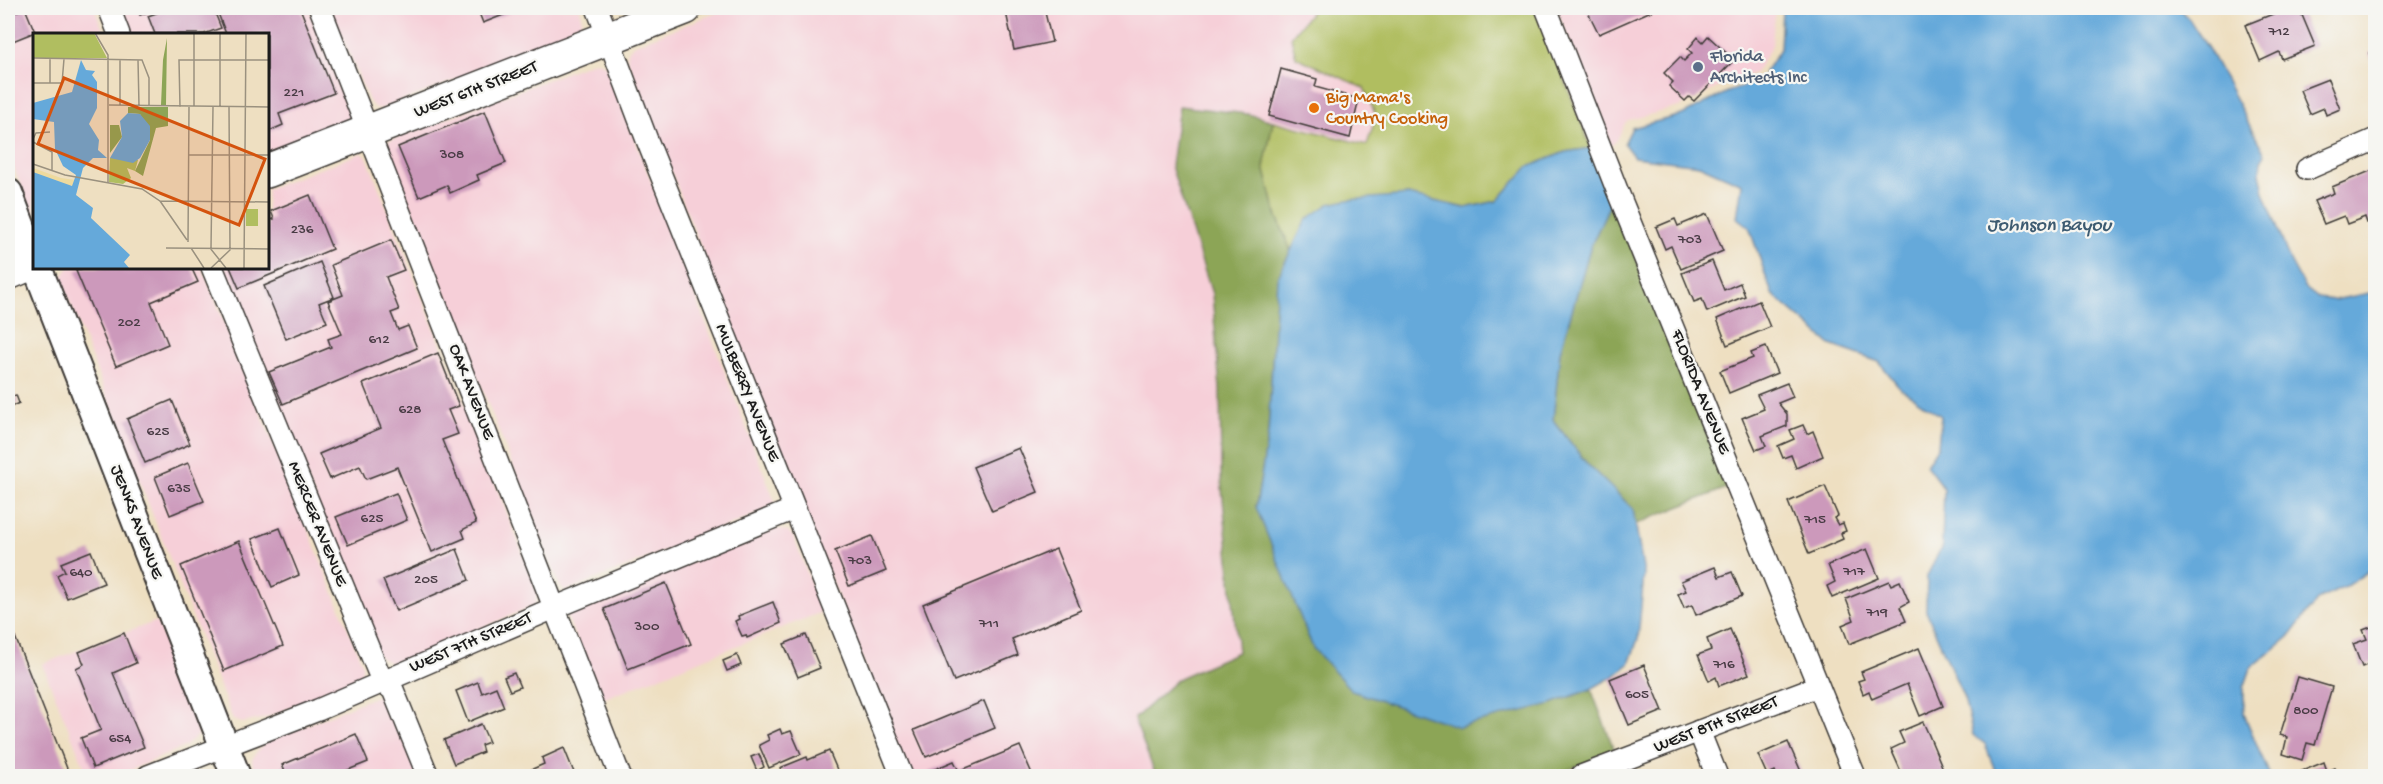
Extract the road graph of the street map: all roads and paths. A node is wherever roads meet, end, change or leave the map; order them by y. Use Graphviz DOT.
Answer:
graph roads {
  1 [pos="108,8"];
  2 [pos="320,8"];
  3 [pos="597,8"];
  4 [pos="685,8"];
  5 [pos="1546,8"];
  6 [pos="119,33"];
  7 [pos="608,38"];
  8 [pos="369,132"];
  9 [pos="2376,139"];
  10 [pos="2307,169"];
  11 [pos="268,171"];
  12 [pos="8,194"];
  13 [pos="33,259"];
  14 [pos="33,262"];
  15 [pos="37,268"];
  16 [pos="212,268"];
  17 [pos="8,273"];
  18 [pos="794,509"];
  19 [pos="554,608"];
  20 [pos="382,681"];
  21 [pos="1818,686"];
  22 [pos="1699,732"];
  23 [pos="225,747"];
  24 [pos="147,777"];
  25 [pos="236,777"];
  26 [pos="428,777"];
  27 [pos="620,777"];
  28 [pos="902,777"];
  29 [pos="1581,777"];
  30 [pos="1717,777"];
  31 [pos="1855,777"];
  1 -- 6 [label="street"];
  2 -- 8 [label="street, OAK AVENUE"];
  3 -- 7 [label="street, MULBERRY AVENUE"];
  4 -- 7 [label="main road, WEST 6TH STREET"];
  5 -- 21 [label="street, FLORIDA AVENUE"];
  7 -- 8 [label="main road, WEST 6TH STREET"];
  7 -- 18 [label="street, MULBERRY AVENUE"];
  8 -- 11 [label="main road, WEST 6TH STREET"];
  8 -- 19 [label="street, OAK AVENUE"];
  9 -- 10 [label="street"];
  12 -- 13 [label="street"];
  14 -- 17 [label="main road"];
  15 -- 23 [label="street, JENKS AVENUE"];
  16 -- 20 [label="street, MERCER AVENUE"];
  18 -- 19 [label="street, WEST 7TH STREET"];
  18 -- 28 [label="street, MULBERRY AVENUE"];
  19 -- 20 [label="street, WEST 7TH STREET"];
  19 -- 27 [label="street, OAK AVENUE"];
  20 -- 23 [label="street, WEST 7TH STREET"];
  20 -- 26 [label="street, MERCER AVENUE"];
  21 -- 22 [label="street, WEST 8TH STREET"];
  21 -- 31 [label="street, FLORIDA AVENUE"];
  22 -- 29 [label="street, WEST 8TH STREET"];
  22 -- 30 [label="street"];
  23 -- 24 [label="street, WEST 7TH STREET"];
  23 -- 25 [label="street, JENKS AVENUE"];
}
